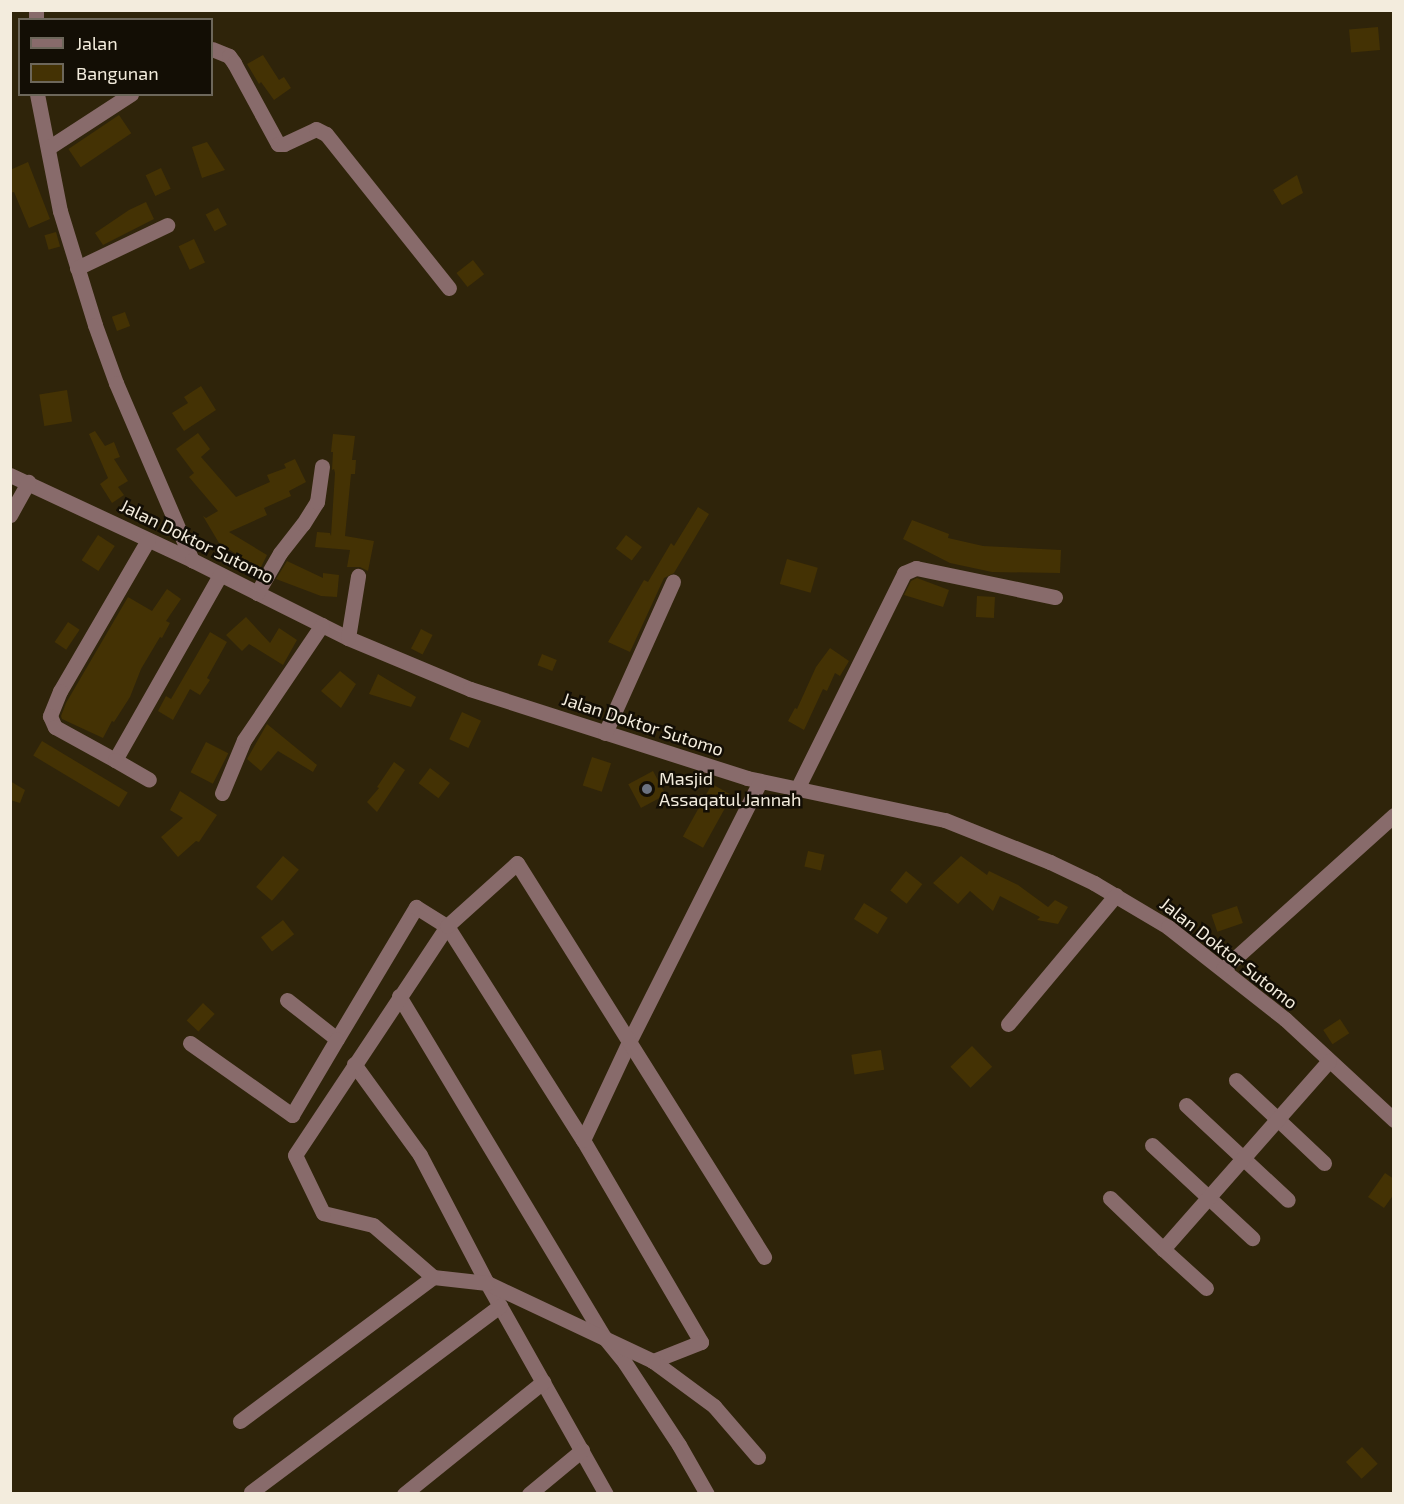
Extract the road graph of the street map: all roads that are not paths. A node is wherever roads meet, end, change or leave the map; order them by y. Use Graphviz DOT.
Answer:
graph roads {
  1 [pos="213,49"];
  2 [pos="37,96"];
  3 [pos="128,96"];
  4 [pos="48,148"];
  5 [pos="167,225"];
  6 [pos="77,268"];
  7 [pos="449,288"];
  8 [pos="322,466"];
  9 [pos="10,475"];
  10 [pos="28,482"];
  11 [pos="10,515"];
  12 [pos="148,540"];
  13 [pos="192,560"];
  14 [pos="220,575"];
  15 [pos="358,576"];
  16 [pos="673,582"];
  17 [pos="256,593"];
  18 [pos="1055,597"];
  19 [pos="322,625"];
  20 [pos="348,638"];
  21 [pos="605,733"];
  22 [pos="115,760"];
  23 [pos="148,780"];
  24 [pos="760,781"];
  25 [pos="798,787"];
  26 [pos="222,793"];
  27 [pos="1394,815"];
  28 [pos="1116,895"];
  29 [pos="447,926"];
  30 [pos="1223,969"];
  31 [pos="399,996"];
  32 [pos="287,1000"];
  33 [pos="1008,1024"];
  34 [pos="337,1039"];
  35 [pos="629,1042"];
  36 [pos="190,1043"];
  37 [pos="1329,1061"];
  38 [pos="354,1064"];
  39 [pos="1236,1080"];
  40 [pos="1186,1105"];
  41 [pos="1278,1120"];
  42 [pos="1394,1120"];
  43 [pos="583,1140"];
  44 [pos="1152,1145"];
  45 [pos="1243,1159"];
  46 [pos="1324,1163"];
  47 [pos="1110,1198"];
  48 [pos="1208,1198"];
  49 [pos="1288,1200"];
  50 [pos="1252,1238"];
  51 [pos="1163,1249"];
  52 [pos="764,1257"];
  53 [pos="433,1277"];
  54 [pos="487,1283"];
  55 [pos="1206,1288"];
  56 [pos="500,1306"];
  57 [pos="604,1337"];
  58 [pos="654,1361"];
  59 [pos="543,1383"];
  60 [pos="240,1421"];
  61 [pos="582,1450"];
  62 [pos="758,1457"];
  63 [pos="251,1492"];
  64 [pos="404,1494"];
  65 [pos="529,1494"];
  66 [pos="606,1494"];
  67 [pos="707,1494"];
  1 -- 7 [label="street"];
  2 -- 4 [label="street"];
  3 -- 4 [label="street"];
  4 -- 6 [label="street"];
  5 -- 6 [label="street"];
  6 -- 13 [label="street"];
  8 -- 17 [label="street"];
  9 -- 10 [label="street, Jalan Doktor Sutomo"];
  10 -- 11 [label="street"];
  10 -- 12 [label="street, Jalan Doktor Sutomo"];
  12 -- 13 [label="street, Jalan Doktor Sutomo"];
  12 -- 22 [label="street"];
  13 -- 14 [label="street, Jalan Doktor Sutomo"];
  14 -- 17 [label="street, Jalan Doktor Sutomo"];
  14 -- 22 [label="street"];
  15 -- 20 [label="street"];
  16 -- 21 [label="street"];
  17 -- 19 [label="street, Jalan Doktor Sutomo"];
  18 -- 25 [label="street"];
  19 -- 20 [label="street, Jalan Doktor Sutomo"];
  19 -- 26 [label="street"];
  20 -- 21 [label="street, Jalan Doktor Sutomo"];
  21 -- 24 [label="street, Jalan Doktor Sutomo"];
  22 -- 23 [label="street"];
  24 -- 25 [label="street, Jalan Doktor Sutomo"];
  24 -- 35 [label="street"];
  25 -- 28 [label="street, Jalan Doktor Sutomo"];
  27 -- 30 [label="street"];
  28 -- 30 [label="street, Jalan Doktor Sutomo"];
  28 -- 33 [label="street"];
  29 -- 31 [label="street"];
  29 -- 34 [label="street"];
  29 -- 35 [label="street"];
  29 -- 43 [label="street"];
  30 -- 37 [label="street, Jalan Doktor Sutomo"];
  31 -- 38 [label="street"];
  31 -- 57 [label="street"];
  32 -- 34 [label="street"];
  34 -- 36 [label="street"];
  35 -- 43 [label="street"];
  35 -- 52 [label="street"];
  37 -- 41 [label="street"];
  37 -- 42 [label="street, Jalan Doktor Sutomo"];
  38 -- 53 [label="street"];
  38 -- 54 [label="street"];
  39 -- 41 [label="street"];
  40 -- 45 [label="street"];
  41 -- 45 [label="street"];
  41 -- 46 [label="street"];
  43 -- 58 [label="street"];
  44 -- 48 [label="street"];
  45 -- 48 [label="street"];
  45 -- 49 [label="street"];
  47 -- 51 [label="street"];
  48 -- 50 [label="street"];
  48 -- 51 [label="street"];
  51 -- 55 [label="street"];
  53 -- 54 [label="street"];
  53 -- 60 [label="street"];
  54 -- 56 [label="street"];
  54 -- 57 [label="street"];
  56 -- 59 [label="street"];
  56 -- 63 [label="street"];
  57 -- 58 [label="street"];
  57 -- 67 [label="street"];
  58 -- 62 [label="street"];
  59 -- 61 [label="street"];
  59 -- 64 [label="street"];
  61 -- 65 [label="street"];
  61 -- 66 [label="street"];
}
